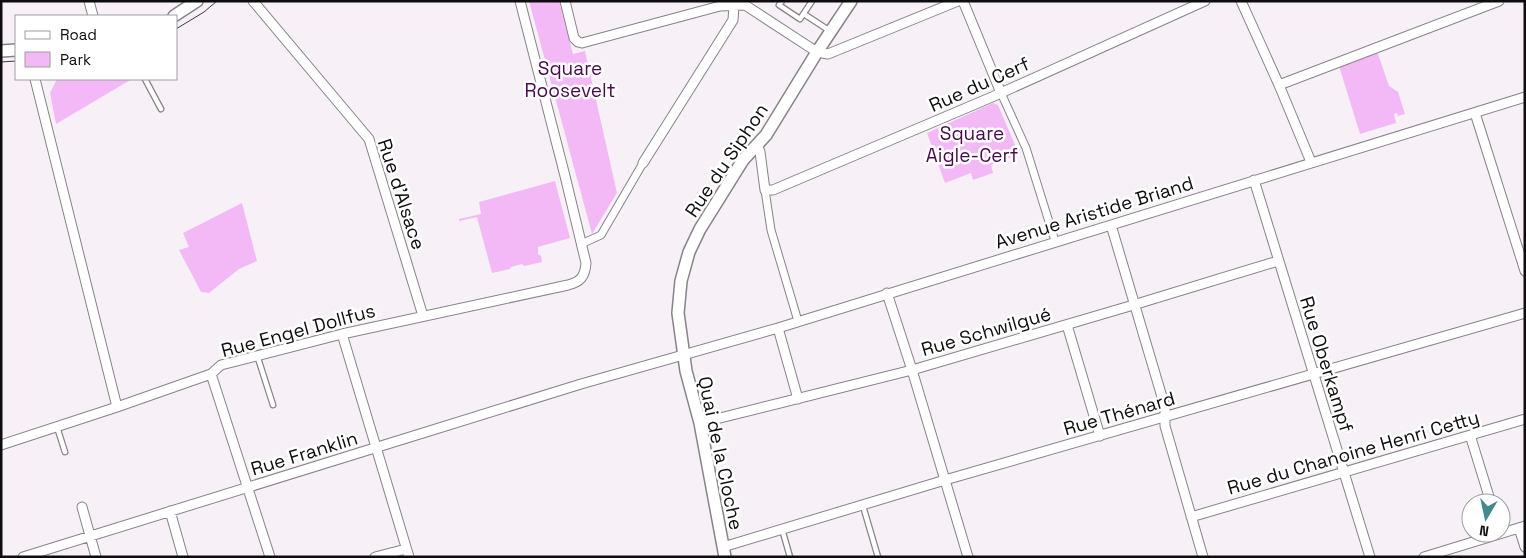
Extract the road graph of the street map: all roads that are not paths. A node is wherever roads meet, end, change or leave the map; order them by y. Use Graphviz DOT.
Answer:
graph roads {
  1 [pos="89,1"];
  2 [pos="198,1"];
  3 [pos="253,1"];
  4 [pos="520,1"];
  5 [pos="565,1"];
  6 [pos="782,1"];
  7 [pos="812,1"];
  8 [pos="851,1"];
  9 [pos="958,1"];
  10 [pos="963,1"];
  11 [pos="1205,1"];
  12 [pos="1242,1"];
  13 [pos="1499,1"];
  14 [pos="746,3"];
  15 [pos="734,6"];
  16 [pos="804,14"];
  17 [pos="93,15"];
  18 [pos="176,15"];
  19 [pos="831,32"];
  20 [pos="15,50"];
  21 [pos="1,51"];
  22 [pos="817,52"];
  23 [pos="35,80"];
  24 [pos="146,80"];
  25 [pos="1279,85"];
  26 [pos="1001,93"];
  27 [pos="1525,97"];
  28 [pos="161,109"];
  29 [pos="1475,112"];
  30 [pos="757,144"];
  31 [pos="1311,162"];
  32 [pos="643,163"];
  33 [pos="1254,180"];
  34 [pos="765,190"];
  35 [pos="1110,224"];
  36 [pos="1056,241"];
  37 [pos="581,244"];
  38 [pos="1278,261"];
  39 [pos="1525,271"];
  40 [pos="887,293"];
  41 [pos="1135,305"];
  42 [pos="1525,313"];
  43 [pos="423,316"];
  44 [pos="798,321"];
  45 [pos="1067,325"];
  46 [pos="778,328"];
  47 [pos="342,334"];
  48 [pos="257,355"];
  49 [pos="679,357"];
  50 [pos="912,370"];
  51 [pos="1314,373"];
  52 [pos="211,374"];
  53 [pos="613,376"];
  54 [pos="798,399"];
  55 [pos="272,405"];
  56 [pos="117,407"];
  57 [pos="1165,416"];
  58 [pos="1525,419"];
  59 [pos="700,423"];
  60 [pos="57,427"];
  61 [pos="1470,435"];
  62 [pos="1100,436"];
  63 [pos="1,445"];
  64 [pos="375,448"];
  65 [pos="65,452"];
  66 [pos="1343,471"];
  67 [pos="945,480"];
  68 [pos="248,486"];
  69 [pos="1488,493"];
  70 [pos="862,506"];
  71 [pos="82,507"];
  72 [pos="170,510"];
  73 [pos="1192,517"];
  74 [pos="1522,527"];
  75 [pos="782,530"];
  76 [pos="90,535"];
  77 [pos="1470,543"];
  78 [pos="1525,547"];
  79 [pos="724,552"];
  80 [pos="408,553"];
  81 [pos="1430,556"];
  82 [pos="23,557"];
  83 [pos="96,557"];
  84 [pos="183,557"];
  85 [pos="270,557"];
  86 [pos="376,557"];
  87 [pos="790,557"];
  88 [pos="878,557"];
  89 [pos="968,557"];
  90 [pos="1203,557"];
  91 [pos="1370,557"];
  1 -- 17 [label="street"];
  2 -- 18 [label="street"];
  3 -- 43 [label="street, Rue d'Alsace"];
  4 -- 37 [label="street"];
  5 -- 15 [label="street"];
  6 -- 16 [label="lane"];
  7 -- 16 [label="lane"];
  8 -- 19 [label="street, Rue du Siphon"];
  9 -- 22 [label="street"];
  10 -- 26 [label="street"];
  11 -- 26 [label="street, Rue du Cerf"];
  12 -- 25 [label="street"];
  13 -- 25 [label="street"];
  14 -- 15 [label="street"];
  14 -- 22 [label="street"];
  15 -- 32 [label="street"];
  16 -- 19 [label="lane"];
  19 -- 22 [label="street, Rue du Siphon"];
  20 -- 21 [label="street"];
  22 -- 30 [label="street, Rue du Siphon"];
  23 -- 56 [label="street"];
  24 -- 28 [label="lane"];
  25 -- 31 [label="street"];
  26 -- 34 [label="street, Rue du Cerf"];
  26 -- 36 [label="street"];
  27 -- 29 [label="street, Avenue Aristide Briand"];
  29 -- 31 [label="street, Avenue Aristide Briand"];
  29 -- 39 [label="street"];
  30 -- 34 [label="street"];
  30 -- 49 [label="street, Rue du Siphon"];
  31 -- 33 [label="street, Avenue Aristide Briand"];
  32 -- 37 [label="street"];
  33 -- 35 [label="street, Avenue Aristide Briand"];
  33 -- 38 [label="street, Rue Oberkampf"];
  34 -- 44 [label="street"];
  35 -- 36 [label="street, Avenue Aristide Briand"];
  35 -- 41 [label="street"];
  36 -- 40 [label="street, Avenue Aristide Briand"];
  37 -- 43 [label="street, Rue Engel Dollfus"];
  38 -- 41 [label="street, Rue Schwilgué"];
  38 -- 51 [label="street, Rue Oberkampf"];
  40 -- 44 [label="street, Avenue Aristide Briand"];
  40 -- 50 [label="street"];
  41 -- 45 [label="street, Rue Schwilgué"];
  41 -- 57 [label="street"];
  42 -- 51 [label="street, Rue Thénard"];
  43 -- 47 [label="street, Rue Engel Dollfus"];
  44 -- 46 [label="street, Avenue Aristide Briand"];
  45 -- 50 [label="street, Rue Schwilgué"];
  45 -- 62 [label="street"];
  46 -- 49 [label="street, Avenue Aristide Briand"];
  46 -- 54 [label="street"];
  47 -- 48 [label="street, Rue Engel Dollfus"];
  47 -- 64 [label="street"];
  48 -- 52 [label="street, Rue Engel Dollfus"];
  48 -- 55 [label="lane"];
  49 -- 53 [label="street, Avenue Aristide Briand"];
  49 -- 59 [label="street, Quai de la Cloche"];
  50 -- 54 [label="street, Rue Schwilgué"];
  50 -- 67 [label="street"];
  51 -- 57 [label="street, Rue Thénard"];
  51 -- 66 [label="street, Rue Oberkampf"];
  52 -- 56 [label="street, Rue Engel Dollfus"];
  52 -- 68 [label="street"];
  53 -- 64 [label="street, Rue Franklin"];
  54 -- 59 [label="street, Rue Schwilgué"];
  56 -- 60 [label="street, Rue Engel Dollfus"];
  57 -- 62 [label="street, Rue Thénard"];
  57 -- 73 [label="street"];
  58 -- 61 [label="street, Rue du Chanoine Henri Cetty"];
  59 -- 79 [label="street, Quai de la Cloche"];
  60 -- 63 [label="street, Rue Engel Dollfus"];
  60 -- 65 [label="lane"];
  61 -- 66 [label="street, Rue du Chanoine Henri Cetty"];
  61 -- 69 [label="street"];
  62 -- 67 [label="street, Rue Thénard"];
  64 -- 68 [label="street, Rue Franklin"];
  64 -- 80 [label="street"];
  66 -- 73 [label="street, Rue du Chanoine Henri Cetty"];
  66 -- 91 [label="street, Rue Oberkampf"];
  67 -- 70 [label="street, Rue Thénard"];
  67 -- 89 [label="street"];
  68 -- 72 [label="street, Rue Franklin"];
  68 -- 85 [label="street"];
  70 -- 75 [label="street, Rue Thénard"];
  70 -- 88 [label="lane"];
  71 -- 76 [label="street"];
  72 -- 76 [label="street, Rue Franklin"];
  72 -- 84 [label="street"];
  73 -- 90 [label="street"];
  74 -- 78 [label="street"];
  75 -- 79 [label="street, Rue Thénard"];
  75 -- 87 [label="lane"];
  76 -- 82 [label="street, Rue Franklin"];
  76 -- 83 [label="street"];
  77 -- 81 [label="street"];
  80 -- 86 [label="street"];
}
